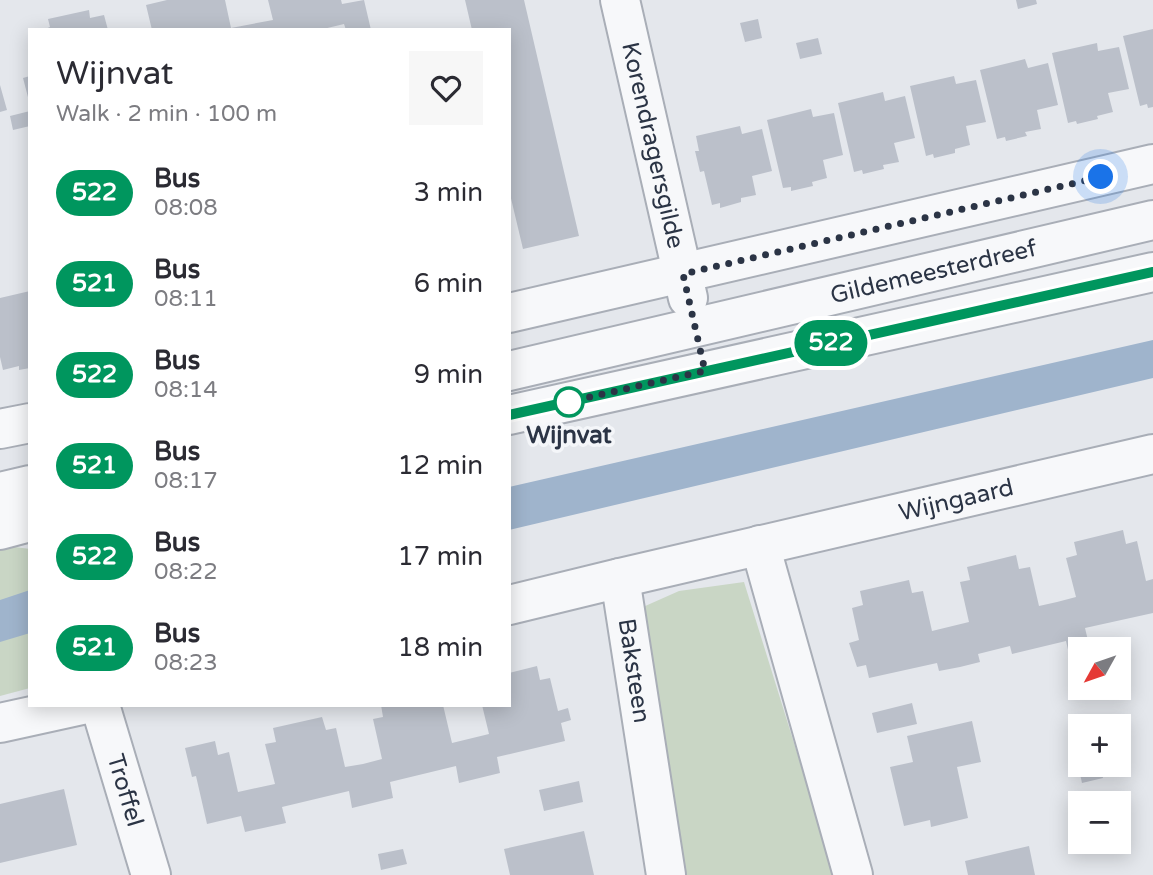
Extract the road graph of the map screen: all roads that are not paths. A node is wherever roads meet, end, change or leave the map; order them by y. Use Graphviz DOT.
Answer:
graph roads {
  1 [pos="620,0"];
  2 [pos="1153,164"];
  3 [pos="1153,220"];
  4 [pos="1153,272"];
  5 [pos="683,274"];
  6 [pos="511,313"];
  7 [pos="695,326"];
  8 [pos="511,371"];
  9 [pos="705,371"];
  10 [pos="511,415"];
  11 [pos="28,423"];
  12 [pos="0,429"];
  13 [pos="1153,454"];
  14 [pos="28,485"];
  15 [pos="0,492"];
  16 [pos="28,523"];
  17 [pos="0,530"];
  18 [pos="760,545"];
  19 [pos="621,578"];
  20 [pos="511,605"];
  21 [pos="73,707"];
  22 [pos="101,707"];
  23 [pos="0,723"];
  24 [pos="151,875"];
  25 [pos="666,875"];
  26 [pos="853,875"];
  1 -- 5 [label="street, Korendragersgilde"];
  2 -- 5 [label="street"];
  3 -- 7 [label="street, Gildemeesterdreef"];
  4 -- 9 [label="street, Gildemeesterdreef"];
  5 -- 6 [label="street"];
  5 -- 7 [label="street, Korendragersgilde"];
  7 -- 8 [label="street, Gildemeesterdreef"];
  7 -- 9 [label="street, Korendragersgilde"];
  9 -- 10 [label="street, Gildemeesterdreef"];
  11 -- 12 [label="street"];
  13 -- 18 [label="street, Wijngaard"];
  14 -- 15 [label="street"];
  16 -- 17 [label="street"];
  18 -- 19 [label="street, Wijngaard"];
  18 -- 26 [label="street"];
  19 -- 20 [label="street"];
  19 -- 25 [label="street, Baksteen"];
  21 -- 23 [label="street"];
  22 -- 24 [label="street, Troffel"];
}
